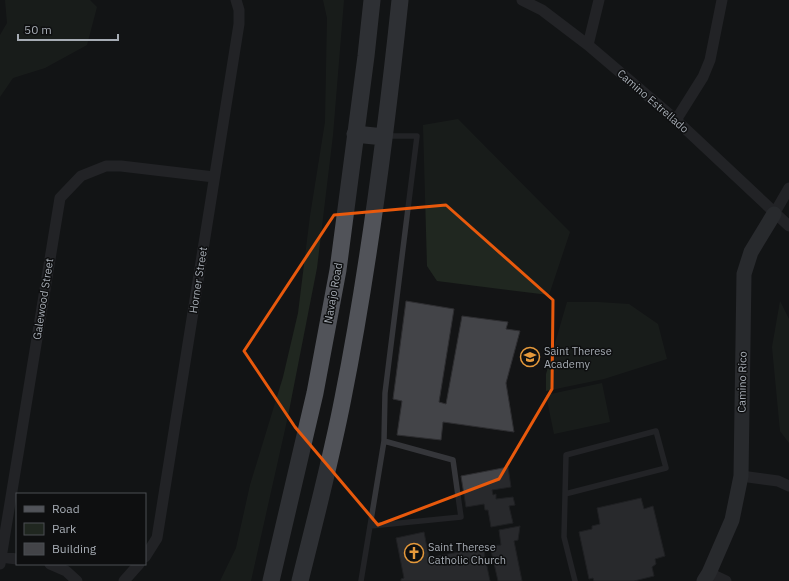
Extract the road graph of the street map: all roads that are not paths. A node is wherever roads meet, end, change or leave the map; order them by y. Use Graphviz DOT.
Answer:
graph roads {
  1 [pos="236,0"];
  2 [pos="372,0"];
  3 [pos="400,0"];
  4 [pos="522,0"];
  5 [pos="599,0"];
  6 [pos="722,0"];
  7 [pos="588,45"];
  8 [pos="676,120"];
  9 [pos="356,134"];
  10 [pos="384,136"];
  11 [pos="214,177"];
  12 [pos="789,188"];
  13 [pos="774,214"];
  14 [pos="789,226"];
  15 [pos="384,441"];
  16 [pos="741,476"];
  17 [pos="789,486"];
  18 [pos="565,494"];
  19 [pos="370,526"];
  20 [pos="146,555"];
  21 [pos="0,559"];
  22 [pos="16,559"];
  23 [pos="52,565"];
  24 [pos="138,565"];
  25 [pos="706,577"];
  26 [pos="77,581"];
  27 [pos="124,581"];
  28 [pos="271,581"];
  29 [pos="300,581"];
  30 [pos="361,581"];
  31 [pos="575,581"];
  32 [pos="726,581"];
  1 -- 11 [label="street, Horner Street"];
  2 -- 9 [label="main road, Navajo Road"];
  3 -- 10 [label="main road"];
  4 -- 7 [label="street, Camino Estrellado"];
  5 -- 7 [label="street"];
  6 -- 8 [label="street"];
  7 -- 8 [label="street, Camino Estrellado"];
  8 -- 13 [label="street, Camino Estrellado"];
  9 -- 10 [label="main road"];
  9 -- 28 [label="main road, Navajo Road"];
  10 -- 15 [label="lane"];
  10 -- 29 [label="main road"];
  11 -- 20 [label="street, Horner Street"];
  11 -- 21 [label="street, Galewood Street"];
  12 -- 13 [label="street, Camino Rico"];
  13 -- 14 [label="street, Camino Estrellado"];
  13 -- 16 [label="street, Camino Rico"];
  15 -- 19 [label="lane"];
  15 -- 19 [label="lane"];
  16 -- 17 [label="street"];
  16 -- 25 [label="street, Camino Rico"];
  18 -- 18 [label="lane"];
  18 -- 31 [label="lane"];
  19 -- 30 [label="lane"];
  21 -- 22 [label="street"];
  23 -- 26 [label="street"];
  24 -- 27 [label="street"];
  25 -- 32 [label="street"];
}
